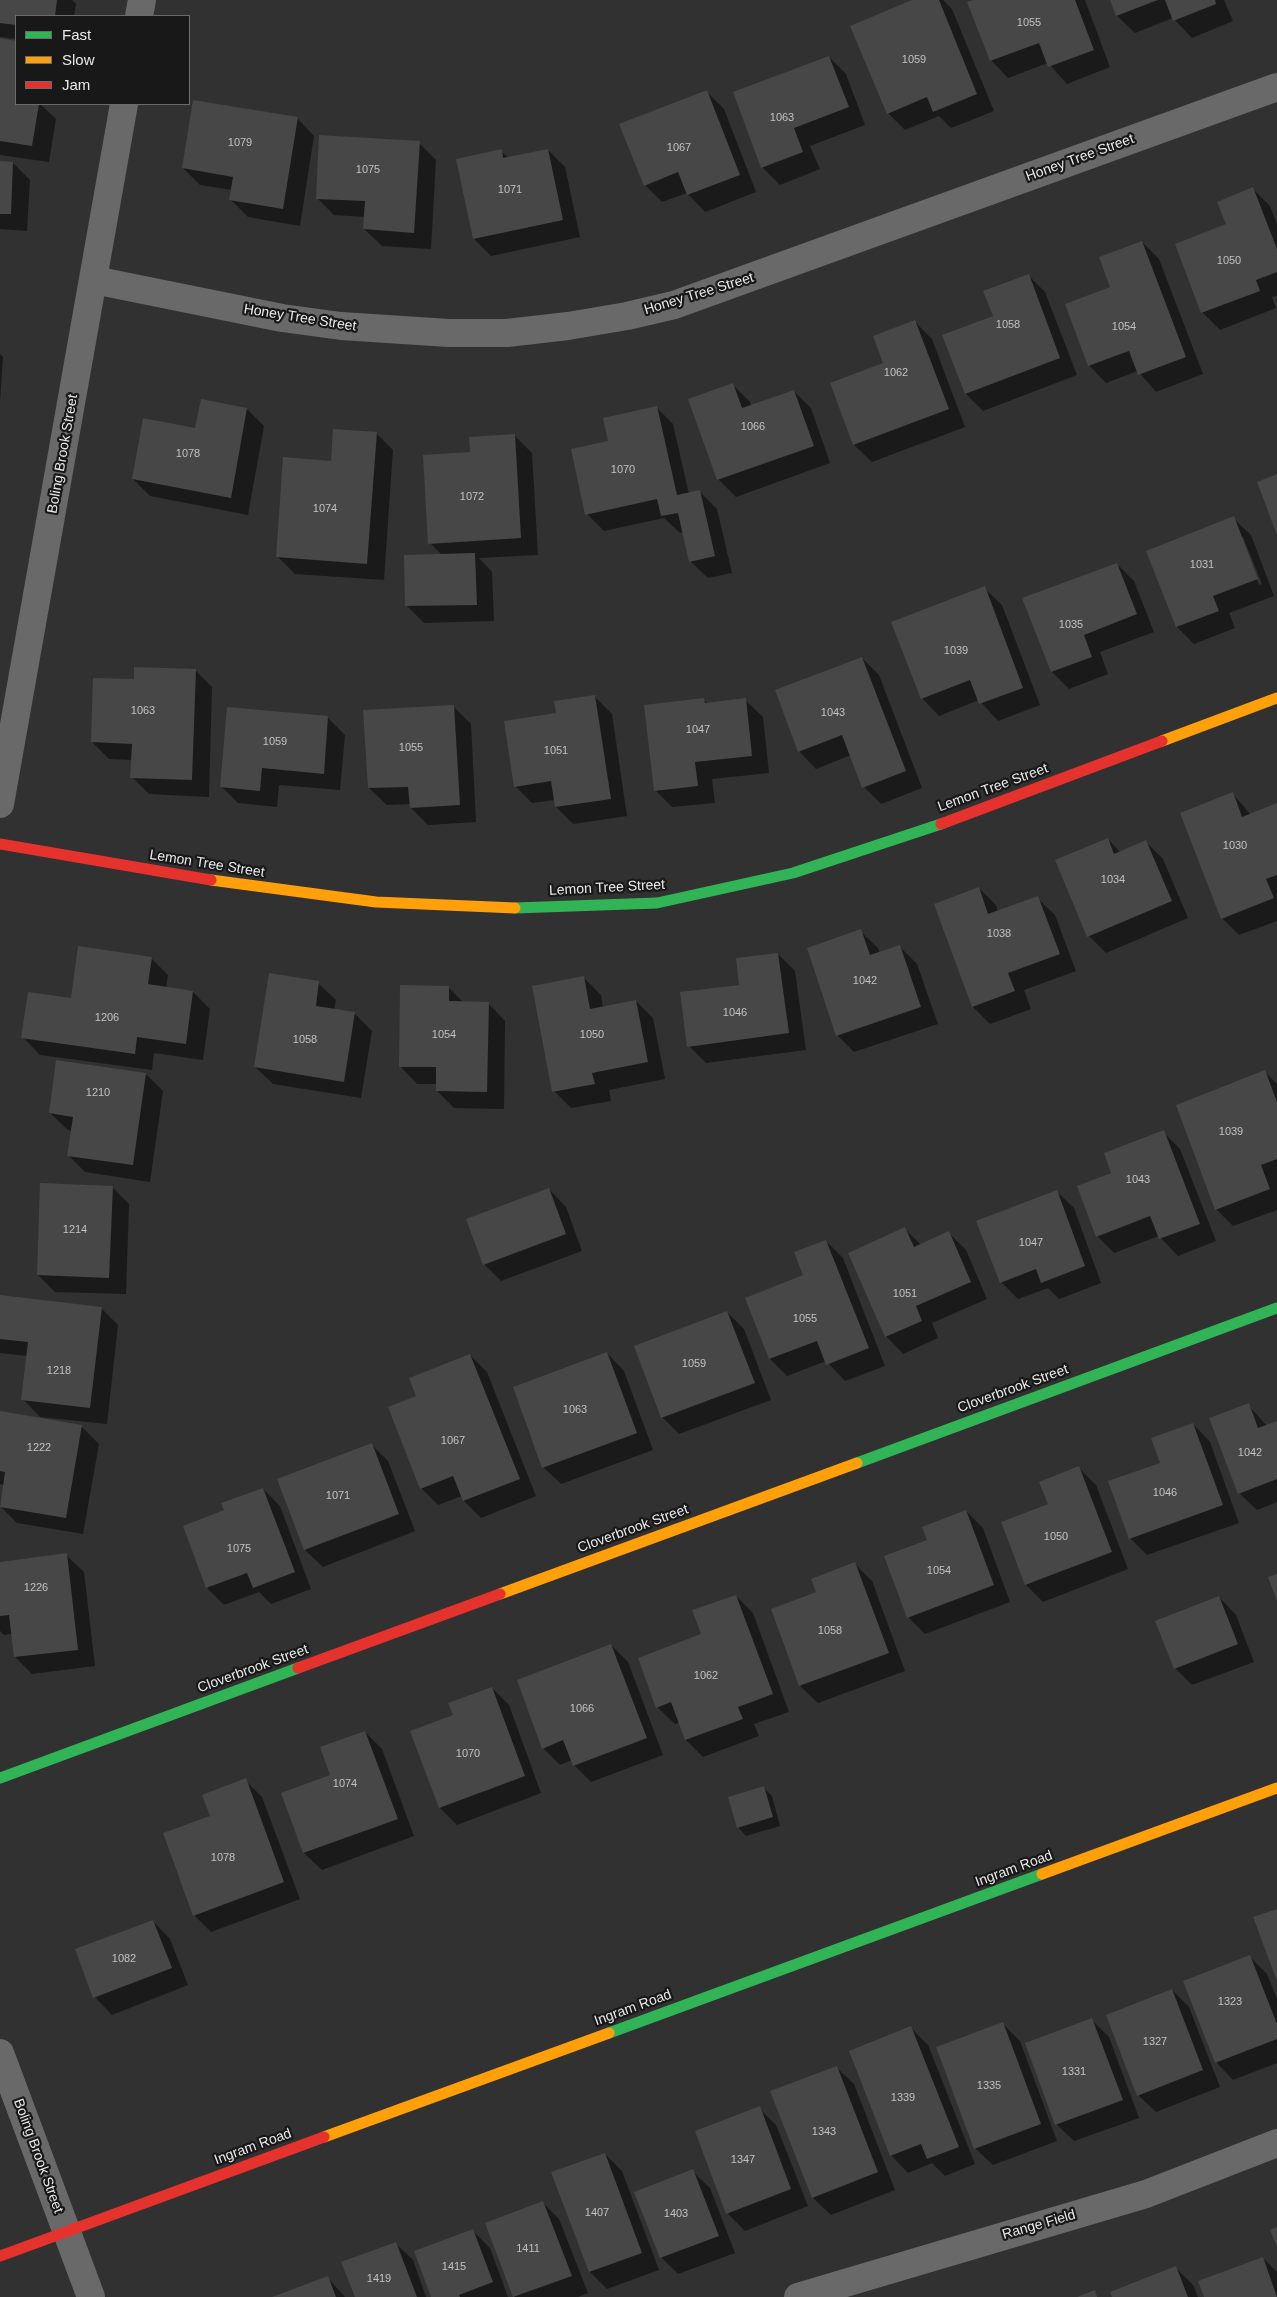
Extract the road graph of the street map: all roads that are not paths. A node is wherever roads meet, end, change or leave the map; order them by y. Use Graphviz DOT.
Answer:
graph roads {
  1 [pos="142,0"];
  2 [pos="139,15"];
  3 [pos="1277,87"];
  4 [pos="124,105"];
  5 [pos="94,280"];
  6 [pos="1277,698"];
  7 [pos="0,804"];
  8 [pos="0,844"];
  9 [pos="1277,1308"];
  10 [pos="0,1778"];
  11 [pos="1277,1788"];
  12 [pos="0,2052"];
  13 [pos="1277,2143"];
  14 [pos="66,2232"];
  15 [pos="0,2256"];
  16 [pos="91,2297"];
  17 [pos="798,2297"];
  1 -- 2 [label="street"];
  3 -- 5 [label="street, Honey Tree Street"];
  4 -- 5 [label="street, Boling Brook Street"];
  5 -- 7 [label="street, Boling Brook Street"];
  6 -- 8 [label="street, Lemon Tree Street"];
  9 -- 10 [label="street, Cloverbrook Street"];
  11 -- 14 [label="street, Ingram Road"];
  12 -- 14 [label="street, Boling Brook Street"];
  13 -- 17 [label="street, Range Field"];
  14 -- 15 [label="street, Ingram Road"];
  14 -- 16 [label="street, Boling Brook Street"];
}
